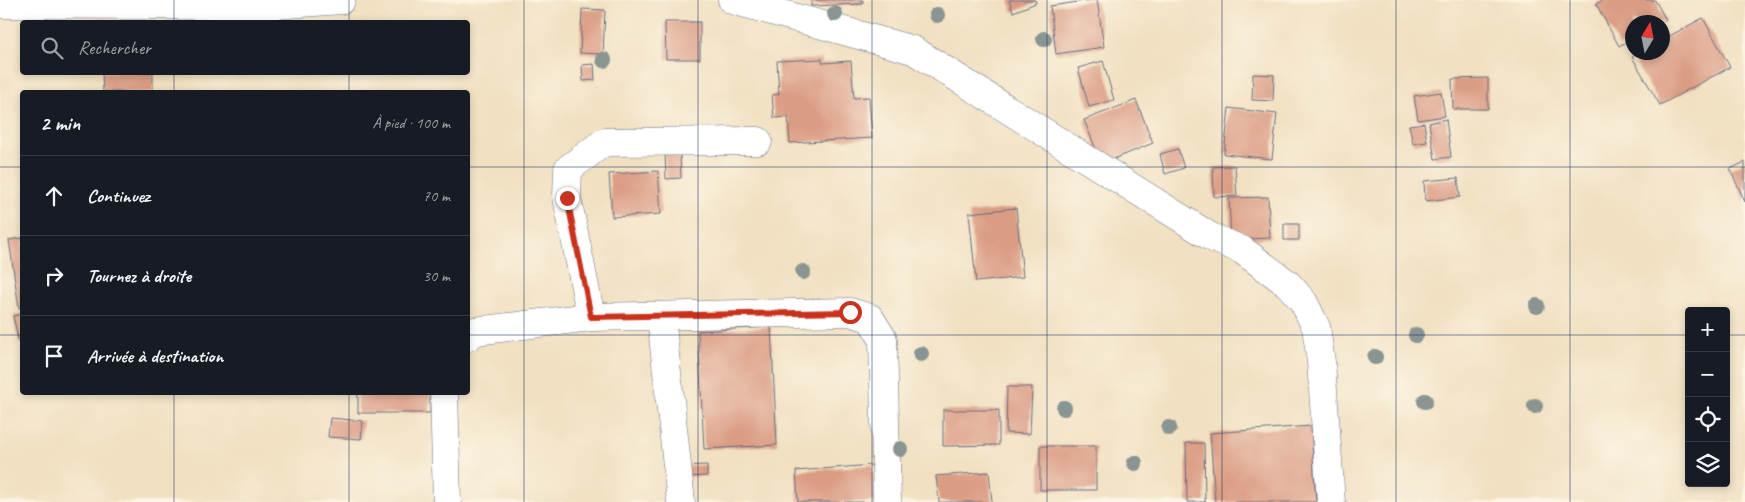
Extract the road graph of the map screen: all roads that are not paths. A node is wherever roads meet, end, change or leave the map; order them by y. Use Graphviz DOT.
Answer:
graph roads {
  1 [pos="341,0"];
  2 [pos="732,0"];
  3 [pos="0,4"];
  4 [pos="758,141"];
  5 [pos="591,317"];
  6 [pos="661,317"];
  7 [pos="470,335"];
  8 [pos="444,395"];
  9 [pos="447,502"];
  10 [pos="680,502"];
  11 [pos="887,502"];
  12 [pos="1331,502"];
  1 -- 3 [label="street"];
  2 -- 12 [label="street"];
  4 -- 5 [label="street"];
  5 -- 6 [label="street"];
  5 -- 7 [label="street"];
  6 -- 10 [label="street"];
  6 -- 11 [label="street"];
  8 -- 9 [label="street"];
}
